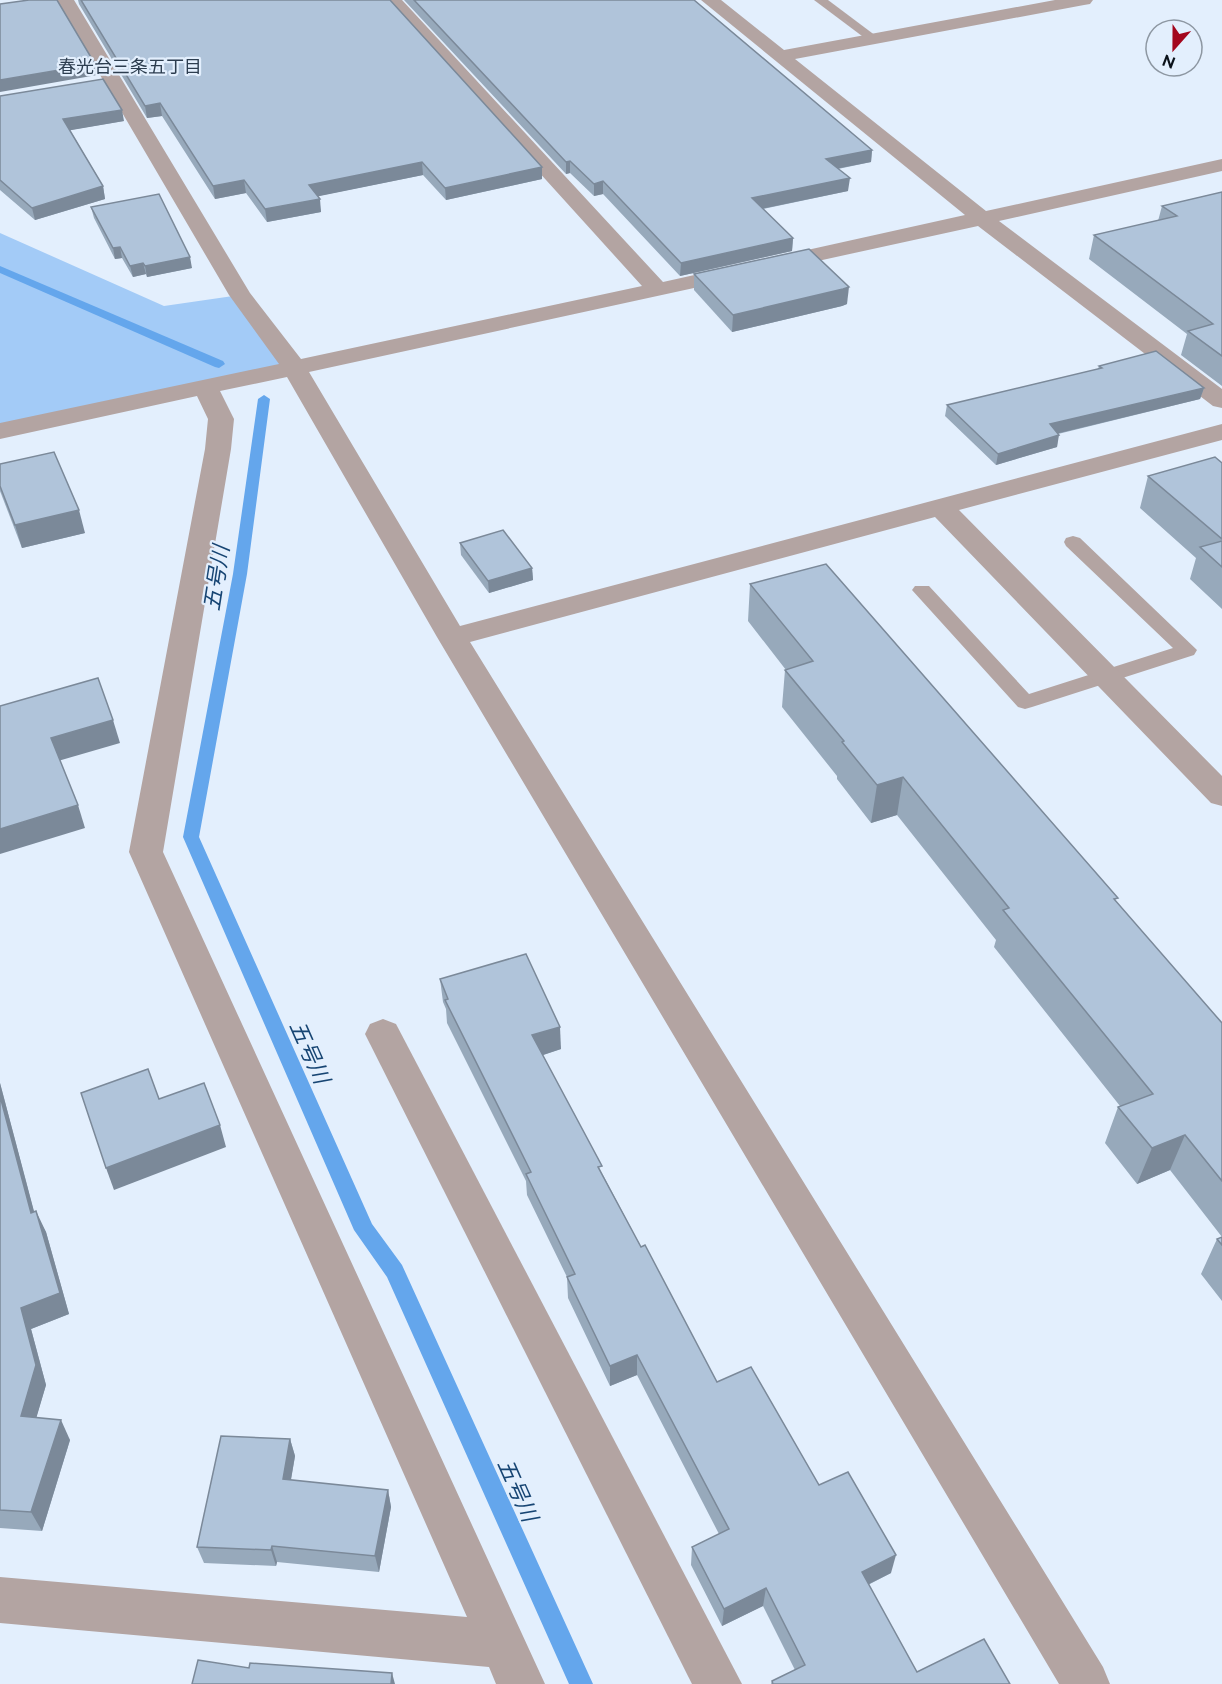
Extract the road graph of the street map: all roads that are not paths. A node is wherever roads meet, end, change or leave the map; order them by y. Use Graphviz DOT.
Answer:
graph roads {
  1 [pos="65,0"];
  2 [pos="392,0"];
  3 [pos="710,0"];
  4 [pos="820,0"];
  5 [pos="1084,0"];
  6 [pos="1048,3"];
  7 [pos="874,39"];
  8 [pos="782,56"];
  9 [pos="1222,165"];
  10 [pos="982,218"];
  11 [pos="658,290"];
  12 [pos="294,367"];
  13 [pos="205,387"];
  14 [pos="1222,401"];
  15 [pos="0,431"];
  16 [pos="1222,432"];
  17 [pos="940,507"];
  18 [pos="1073,542"];
  19 [pos="922,590"];
  20 [pos="452,637"];
  21 [pos="1106,676"];
  22 [pos="1222,795"];
  23 [pos="383,1034"];
  24 [pos="0,1600"];
  25 [pos="513,1664"];
  26 [pos="718,1684"];
  27 [pos="1086,1684"];
  1 -- 12 [label="street"];
  2 -- 11 [label="street"];
  3 -- 8 [label="street"];
  4 -- 7 [label="lane"];
  5 -- 6 [label="street"];
  6 -- 7 [label="street"];
  7 -- 8 [label="street"];
  8 -- 10 [label="street"];
  9 -- 10 [label="street"];
  10 -- 11 [label="street"];
  10 -- 14 [label="street"];
  11 -- 12 [label="street"];
  12 -- 13 [label="street"];
  12 -- 20 [label="street"];
  13 -- 15 [label="street"];
  13 -- 25 [label="street"];
  16 -- 17 [label="street"];
  17 -- 20 [label="street"];
  17 -- 21 [label="street"];
  18 -- 21 [label="lane"];
  19 -- 21 [label="lane"];
  20 -- 27 [label="street"];
  21 -- 22 [label="street"];
  23 -- 26 [label="street"];
  24 -- 25 [label="street"];
}
